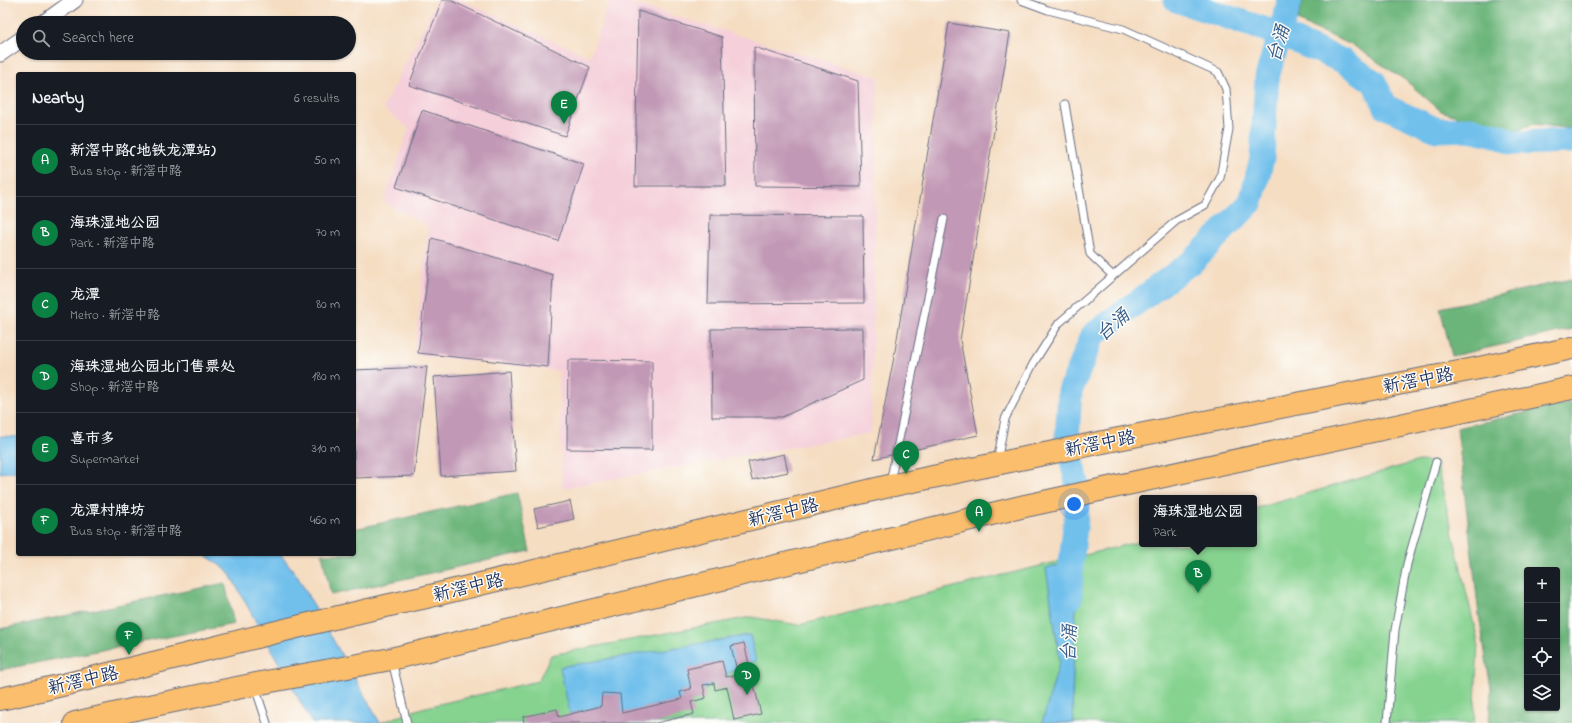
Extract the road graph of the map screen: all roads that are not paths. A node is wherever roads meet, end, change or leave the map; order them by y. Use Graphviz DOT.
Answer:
graph roads {
  1 [pos="75,0"];
  2 [pos="1021,0"];
  3 [pos="53,16"];
  4 [pos="16,43"];
  5 [pos="0,54"];
  6 [pos="1065,104"];
  7 [pos="944,219"];
  8 [pos="1112,276"];
  9 [pos="1572,348"];
  10 [pos="1572,388"];
  11 [pos="1006,462"];
  12 [pos="1436,462"];
  13 [pos="889,486"];
  14 [pos="391,659"];
  15 [pos="263,683"];
  16 [pos="0,699"];
  17 [pos="75,723"];
  18 [pos="267,723"];
  19 [pos="407,723"];
  20 [pos="1387,723"];
  1 -- 3 [label="street"];
  2 -- 8 [label="lane"];
  4 -- 5 [label="street"];
  6 -- 8 [label="lane"];
  7 -- 13 [label="lane"];
  8 -- 11 [label="lane"];
  9 -- 11 [label="highway, 新滘中路, bridge"];
  10 -- 14 [label="highway"];
  11 -- 13 [label="highway, 新滘中路"];
  12 -- 20 [label="lane"];
  13 -- 16 [label="highway, 新滘中路"];
  14 -- 15 [label="highway"];
  14 -- 19 [label="lane"];
  15 -- 17 [label="highway"];
  15 -- 18 [label="lane"];
}
